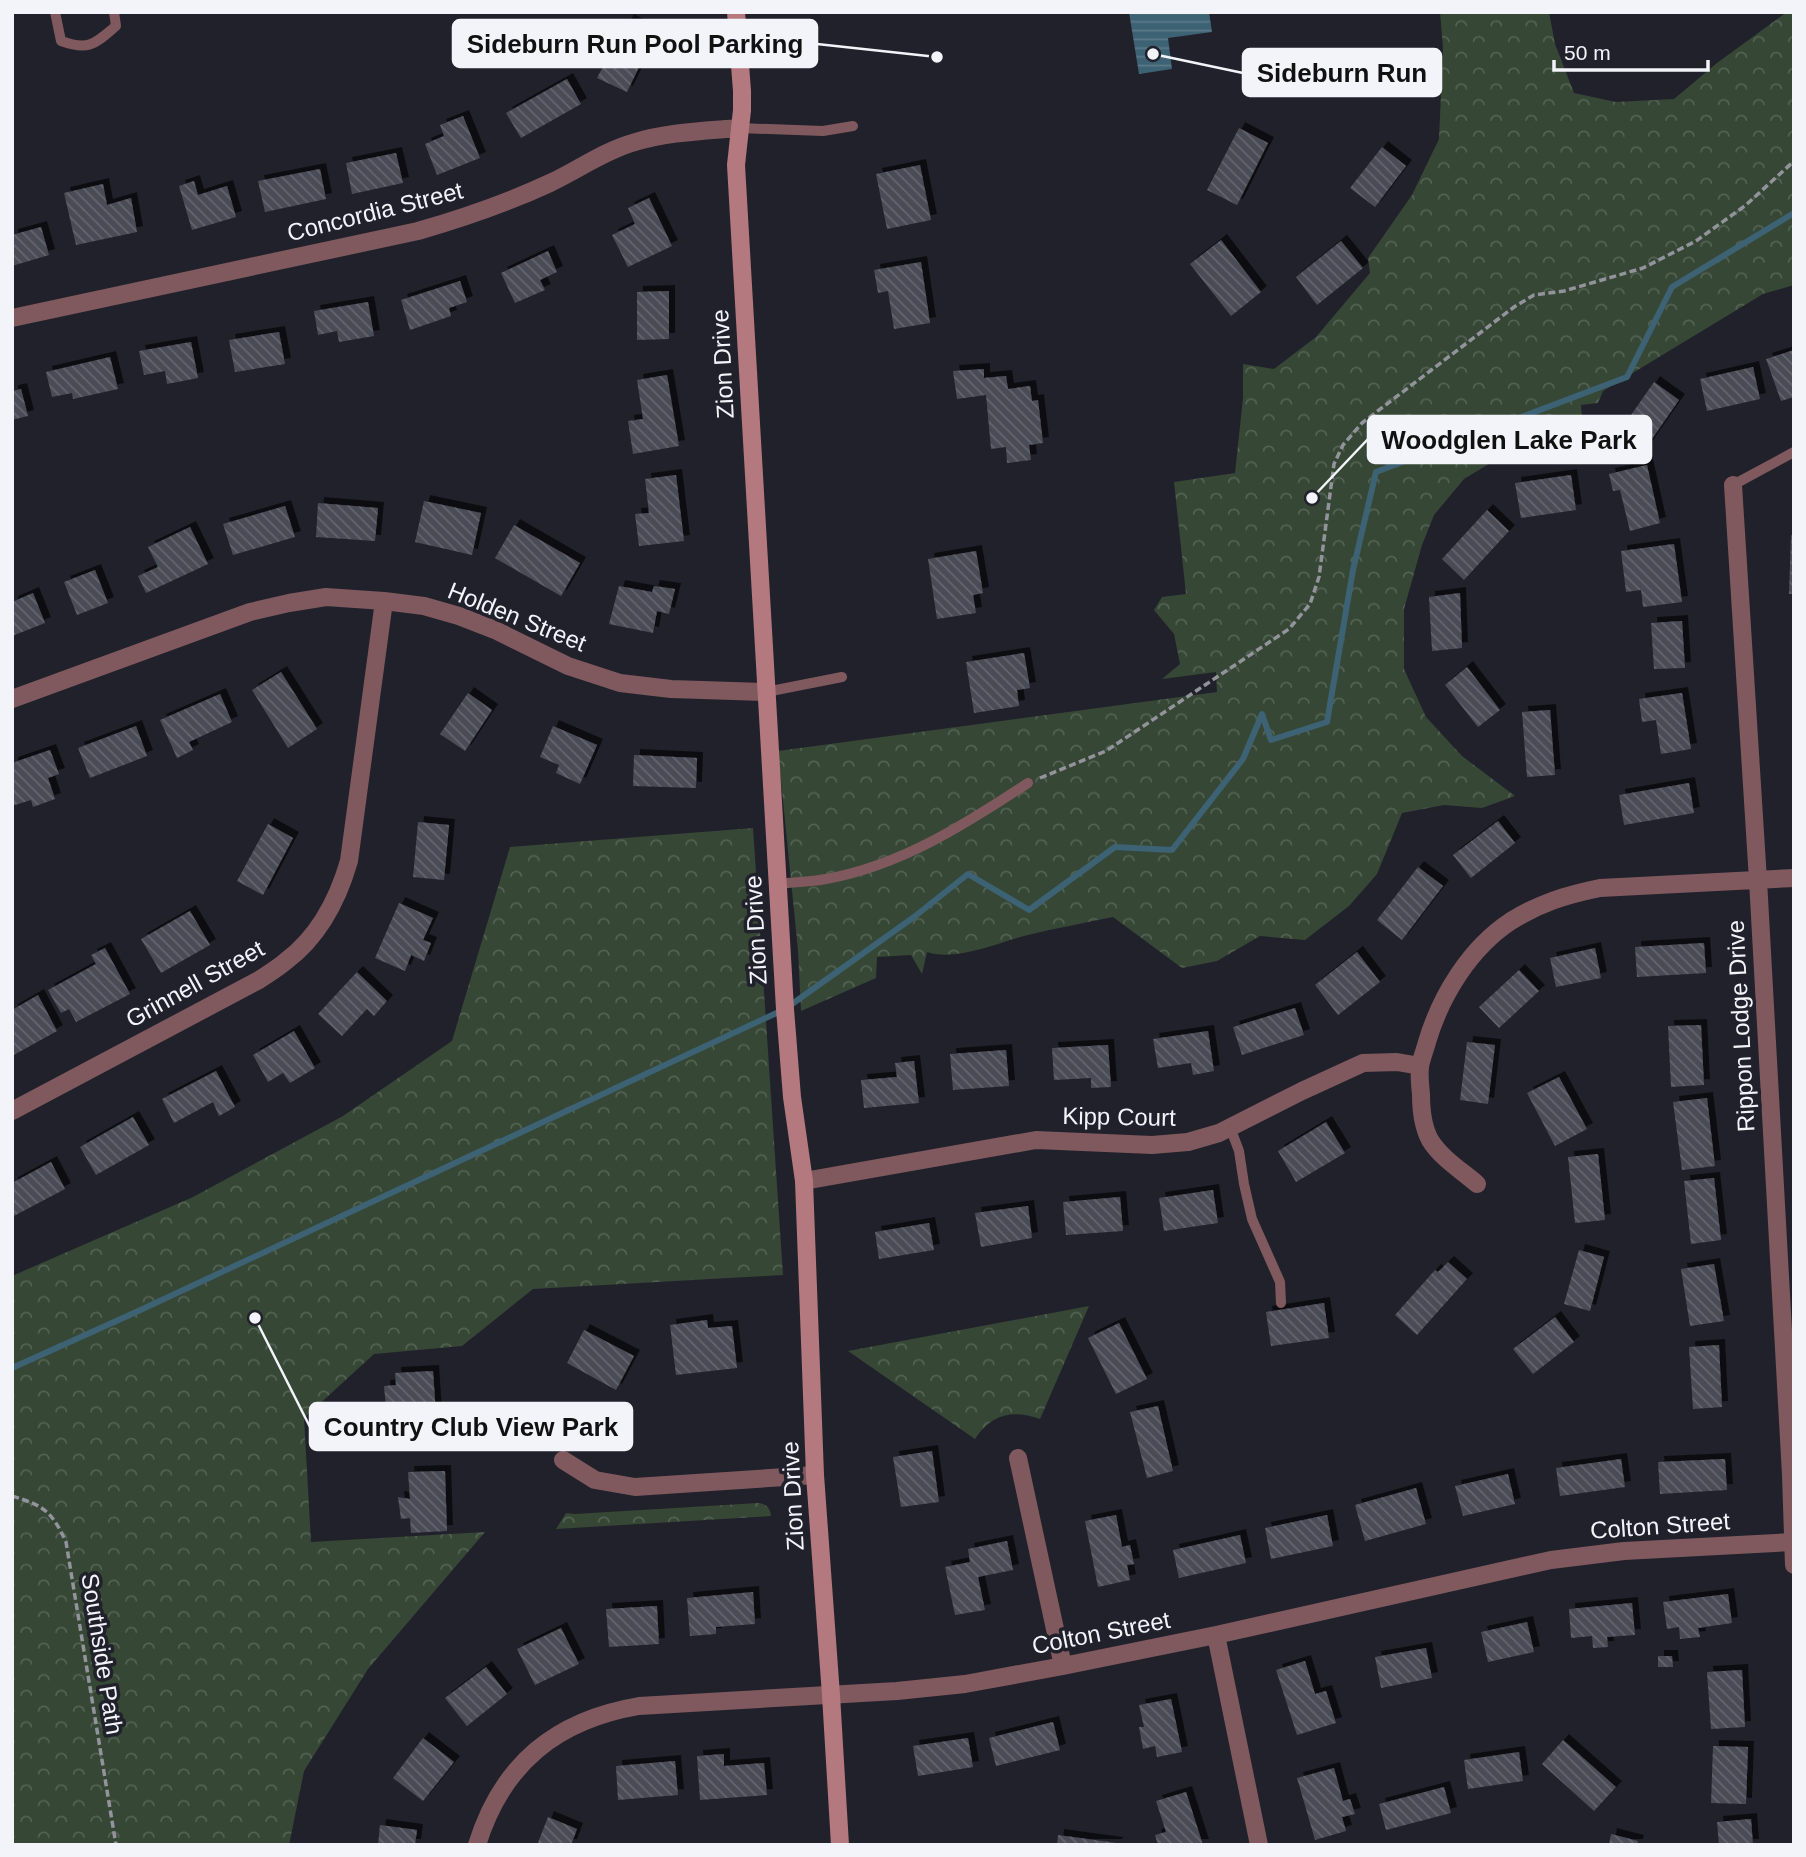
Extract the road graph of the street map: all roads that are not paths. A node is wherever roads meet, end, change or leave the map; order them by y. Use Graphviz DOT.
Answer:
graph roads {
  1 [pos="54,12"];
  2 [pos="114,12"];
  3 [pos="736,12"];
  4 [pos="853,126"];
  5 [pos="739,128"];
  6 [pos="12,318"];
  7 [pos="1794,452"];
  8 [pos="1733,485"];
  9 [pos="384,601"];
  10 [pos="842,677"];
  11 [pos="766,692"];
  12 [pos="12,699"];
  13 [pos="1028,783"];
  14 [pos="1794,878"];
  15 [pos="1758,880"];
  16 [pos="777,884"];
  17 [pos="1420,1066"];
  18 [pos="12,1111"];
  19 [pos="1230,1127"];
  20 [pos="804,1181"];
  21 [pos="1477,1184"];
  22 [pos="1281,1303"];
  23 [pos="1018,1458"];
  24 [pos="563,1460"];
  25 [pos="815,1475"];
  26 [pos="1792,1542"];
  27 [pos="1794,1564"];
  28 [pos="1216,1635"];
  29 [pos="1063,1666"];
  30 [pos="831,1695"];
  31 [pos="477,1845"];
  32 [pos="840,1845"];
  33 [pos="1259,1845"];
  1 -- 2 [label="lane"];
  3 -- 5 [label="main road, Zion Drive"];
  4 -- 5 [label="lane"];
  5 -- 6 [label="street, Concordia Street"];
  5 -- 11 [label="main road, Zion Drive"];
  7 -- 8 [label="lane"];
  8 -- 15 [label="street, Rippon Lodge Drive"];
  9 -- 11 [label="street, Holden Street"];
  9 -- 12 [label="street, Holden Street"];
  9 -- 18 [label="street, Grinnell Street"];
  10 -- 11 [label="lane"];
  11 -- 16 [label="main road, Zion Drive"];
  13 -- 16 [label="lane"];
  14 -- 15 [label="street"];
  15 -- 17 [label="street"];
  15 -- 26 [label="street, Rippon Lodge Drive"];
  16 -- 20 [label="main road, Zion Drive"];
  17 -- 19 [label="street, Kipp Court"];
  17 -- 21 [label="street"];
  19 -- 20 [label="street, Kipp Court"];
  19 -- 22 [label="lane"];
  20 -- 25 [label="main road, Zion Drive"];
  23 -- 29 [label="street"];
  24 -- 25 [label="street"];
  25 -- 30 [label="main road, Zion Drive"];
  26 -- 27 [label="street, Rippon Lodge Drive"];
  26 -- 28 [label="street, Colton Street"];
  28 -- 29 [label="street, Colton Street"];
  28 -- 33 [label="street"];
  29 -- 30 [label="street, Colton Street"];
  30 -- 31 [label="street, Colton Street"];
  30 -- 32 [label="main road, Zion Drive"];
}
